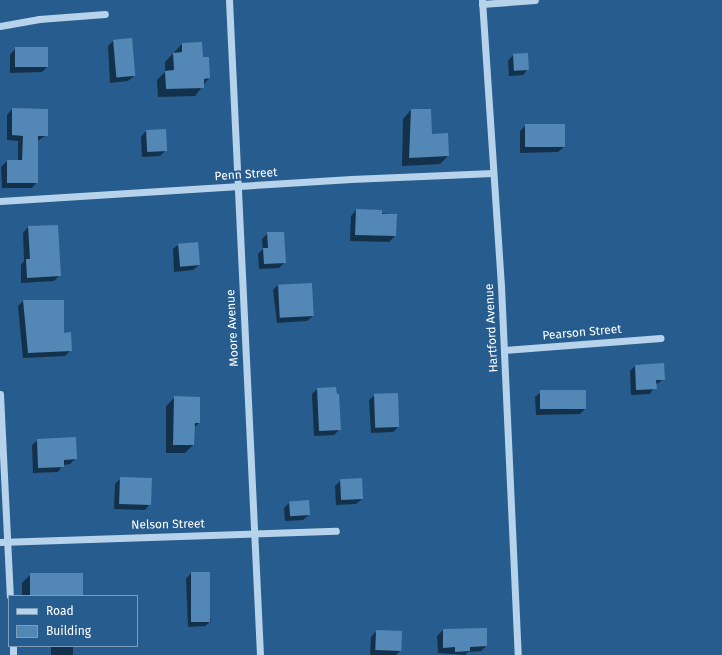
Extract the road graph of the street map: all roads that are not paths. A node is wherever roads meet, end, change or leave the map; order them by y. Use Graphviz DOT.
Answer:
graph roads {
  1 [pos="229,0"];
  2 [pos="535,0"];
  3 [pos="482,2"];
  4 [pos="105,14"];
  5 [pos="0,26"];
  6 [pos="493,173"];
  7 [pos="237,188"];
  8 [pos="0,201"];
  9 [pos="661,338"];
  10 [pos="504,350"];
  11 [pos="0,394"];
  12 [pos="336,531"];
  13 [pos="255,535"];
  14 [pos="4,541"];
  15 [pos="10,595"];
  16 [pos="260,655"];
  17 [pos="518,655"];
  1 -- 7 [label="street, Moore Avenue"];
  2 -- 3 [label="street"];
  3 -- 6 [label="street, Hartford Avenue"];
  4 -- 5 [label="street"];
  6 -- 7 [label="street, Penn Street"];
  6 -- 10 [label="street, Hartford Avenue"];
  7 -- 8 [label="street, Penn Street"];
  7 -- 13 [label="street, Moore Avenue"];
  9 -- 10 [label="street, Pearson Street"];
  10 -- 17 [label="street, Hartford Avenue"];
  11 -- 14 [label="street"];
  12 -- 13 [label="street, Nelson Street"];
  13 -- 14 [label="street, Nelson Street"];
  13 -- 16 [label="street, Moore Avenue"];
  14 -- 15 [label="street"];
}
